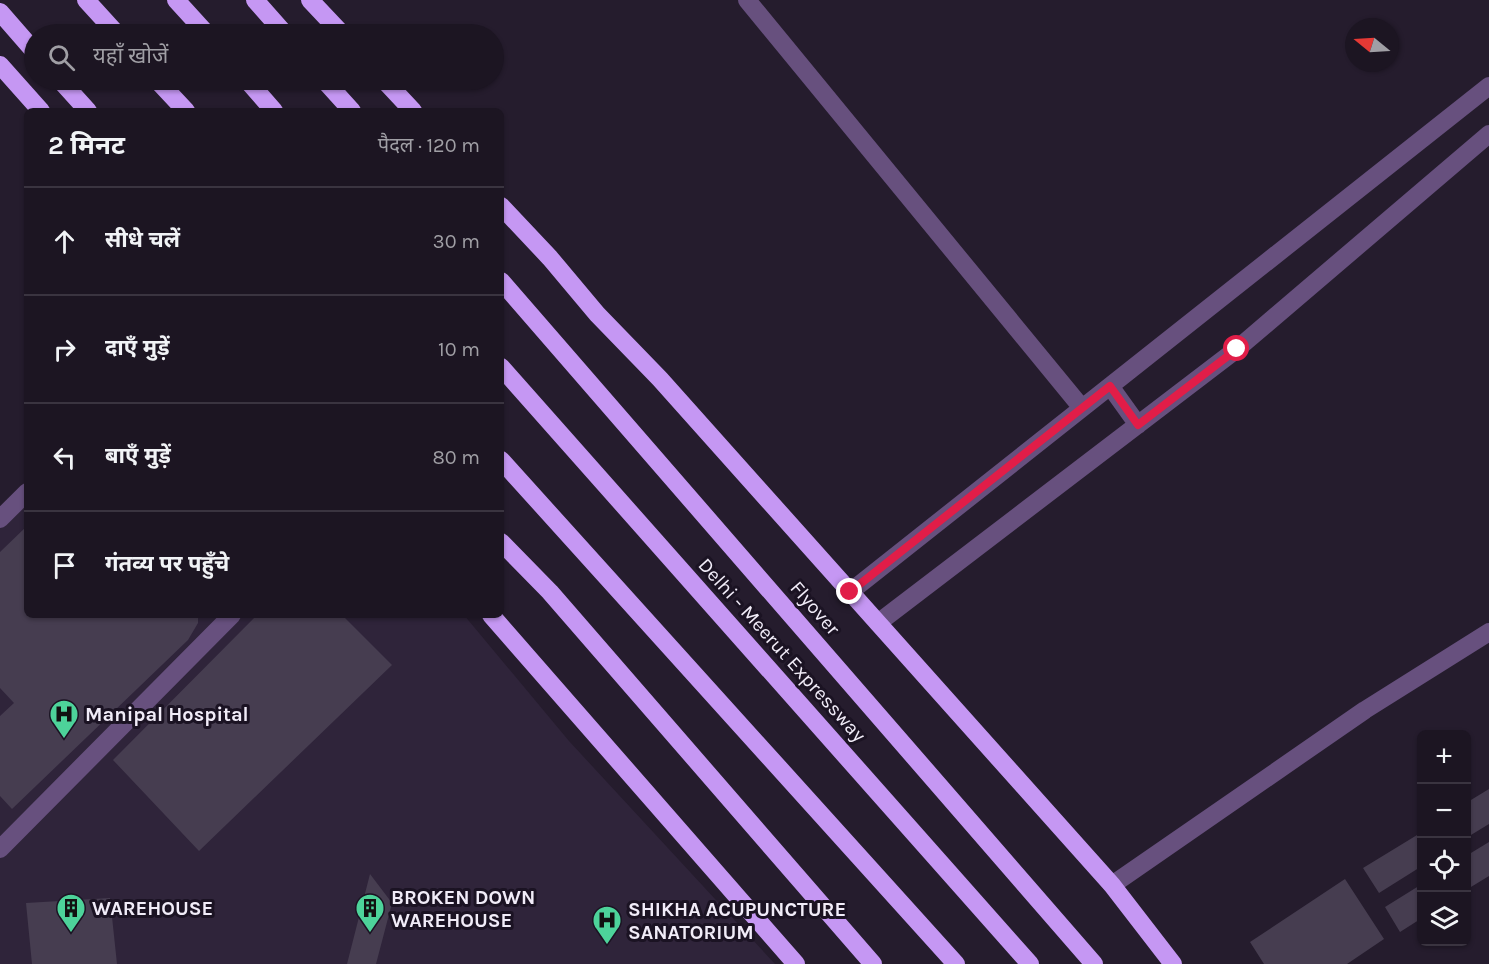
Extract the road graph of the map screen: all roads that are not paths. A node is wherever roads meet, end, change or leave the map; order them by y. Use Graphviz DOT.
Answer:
graph roads {
  1 [pos="86,0"];
  2 [pos="176,0"];
  3 [pos="255,0"];
  4 [pos="310,0"];
  5 [pos="747,0"];
  6 [pos="0,12"];
  7 [pos="108,24"];
  8 [pos="198,24"];
  9 [pos="276,24"];
  10 [pos="333,24"];
  11 [pos="24,40"];
  12 [pos="0,65"];
  13 [pos="1489,86"];
  14 [pos="69,90"];
  15 [pos="166,90"];
  16 [pos="255,90"];
  17 [pos="333,90"];
  18 [pos="393,90"];
  19 [pos="38,108"];
  20 [pos="85,108"];
  21 [pos="183,108"];
  22 [pos="271,108"];
  23 [pos="349,108"];
  24 [pos="410,108"];
  25 [pos="1489,134"];
  26 [pos="504,209"];
  27 [pos="504,285"];
  28 [pos="504,370"];
  29 [pos="1110,386"];
  30 [pos="1082,408"];
  31 [pos="1138,425"];
  32 [pos="504,463"];
  33 [pos="24,495"];
  34 [pos="0,519"];
  35 [pos="504,545"];
  36 [pos="850,592"];
  37 [pos="229,618"];
  38 [pos="493,618"];
  39 [pos="878,623"];
  40 [pos="1489,632"];
  41 [pos="0,849"];
  42 [pos="1112,885"];
  43 [pos="796,964"];
  44 [pos="873,964"];
  45 [pos="956,964"];
  46 [pos="1030,964"];
  47 [pos="1094,964"];
  48 [pos="1173,964"];
  1 -- 7 [label="highway"];
  2 -- 8 [label="highway"];
  3 -- 9 [label="highway"];
  4 -- 10 [label="highway"];
  5 -- 30 [label="street"];
  6 -- 11 [label="highway"];
  12 -- 19 [label="highway"];
  13 -- 29 [label="street"];
  14 -- 20 [label="highway"];
  15 -- 21 [label="highway"];
  16 -- 22 [label="highway"];
  17 -- 23 [label="highway"];
  18 -- 24 [label="highway"];
  25 -- 31 [label="street"];
  26 -- 36 [label="highway"];
  27 -- 47 [label="highway, Flyover"];
  28 -- 46 [label="highway, Delhi - Meerut Expressway"];
  29 -- 30 [label="street"];
  29 -- 31 [label="street"];
  30 -- 36 [label="street"];
  31 -- 39 [label="street"];
  32 -- 45 [label="highway"];
  33 -- 34 [label="street"];
  35 -- 44 [label="highway"];
  36 -- 39 [label="highway"];
  37 -- 41 [label="street"];
  38 -- 43 [label="highway"];
  39 -- 42 [label="highway"];
  40 -- 42 [label="street"];
  42 -- 48 [label="highway"];
}
